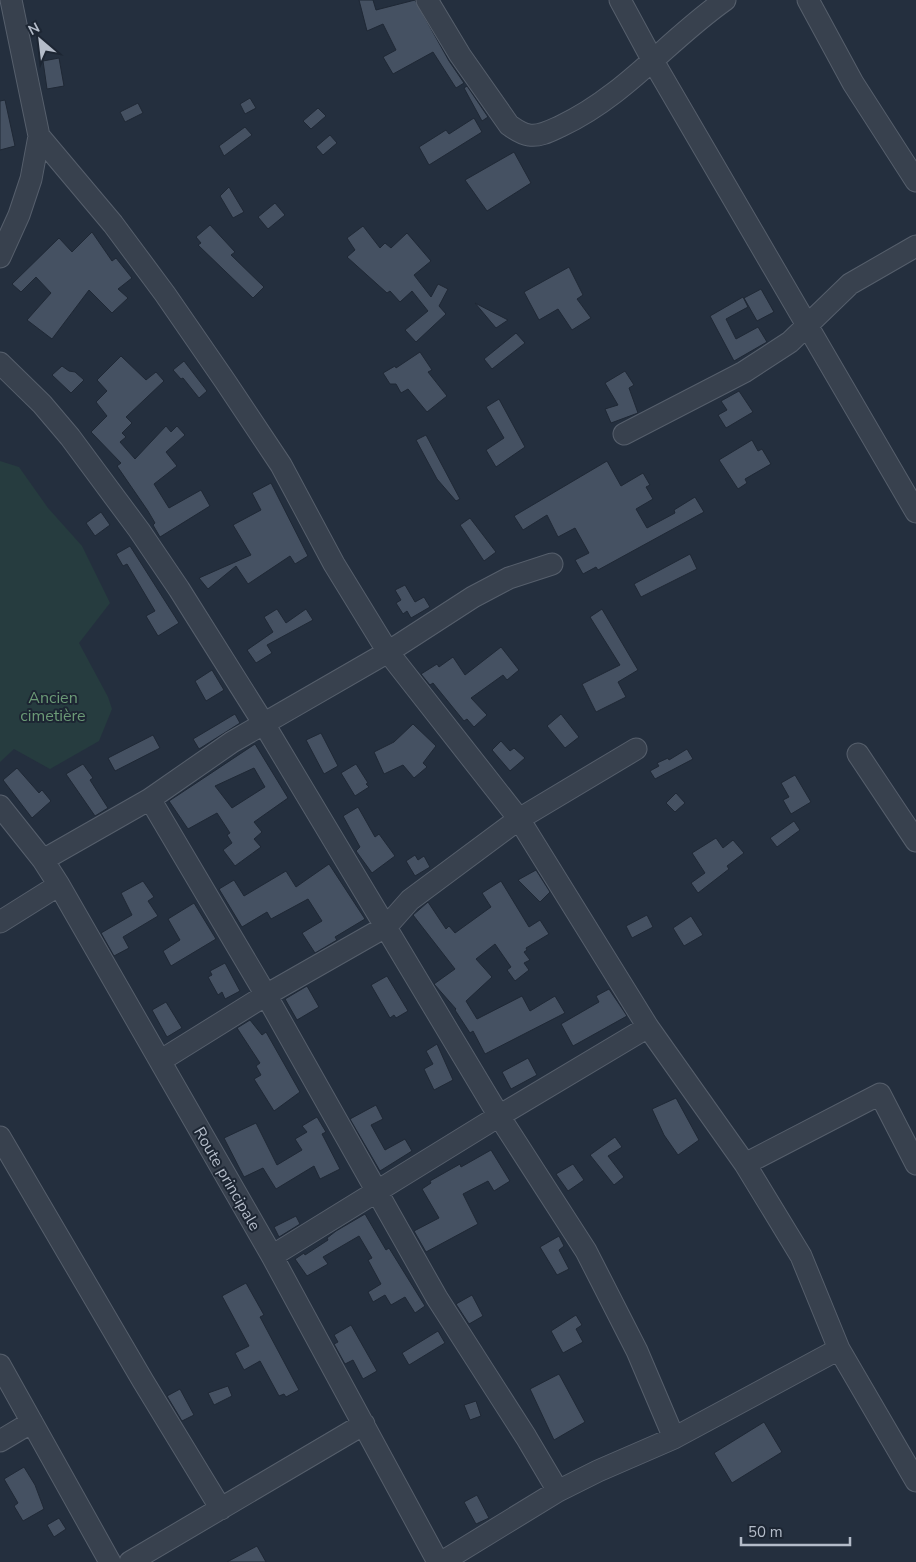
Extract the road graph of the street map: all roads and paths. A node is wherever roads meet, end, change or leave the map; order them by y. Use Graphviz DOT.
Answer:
graph roads {
  1 [pos="11,0"];
  2 [pos="427,0"];
  3 [pos="620,0"];
  4 [pos="725,0"];
  5 [pos="808,0"];
  6 [pos="653,61"];
  7 [pos="39,136"];
  8 [pos="916,180"];
  9 [pos="916,246"];
  10 [pos="0,257"];
  11 [pos="806,325"];
  12 [pos="0,362"];
  13 [pos="624,434"];
  14 [pos="916,512"];
  15 [pos="552,564"];
  16 [pos="388,652"];
  17 [pos="264,724"];
  18 [pos="636,749"];
  19 [pos="858,754"];
  20 [pos="150,798"];
  21 [pos="0,806"];
  22 [pos="519,819"];
  23 [pos="916,841"];
  24 [pos="43,860"];
  25 [pos="60,885"];
  26 [pos="0,922"];
  27 [pos="386,926"];
  28 [pos="266,995"];
  29 [pos="648,1027"];
  30 [pos="160,1061"];
  31 [pos="499,1116"];
  32 [pos="0,1137"];
  33 [pos="746,1164"];
  34 [pos="916,1164"];
  35 [pos="376,1192"];
  36 [pos="272,1256"];
  37 [pos="839,1349"];
  38 [pos="0,1365"];
  39 [pos="32,1422"];
  40 [pos="364,1424"];
  41 [pos="674,1438"];
  42 [pos="0,1440"];
  43 [pos="908,1449"];
  44 [pos="916,1481"];
  45 [pos="558,1491"];
  46 [pos="221,1509"];
  47 [pos="110,1562"];
  48 [pos="130,1562"];
  49 [pos="440,1562"];
  1 -- 7 [label="street"];
  2 -- 6 [label="street"];
  3 -- 6 [label="street"];
  4 -- 6 [label="street"];
  5 -- 8 [label="street"];
  6 -- 11 [label="street"];
  7 -- 10 [label="street"];
  7 -- 16 [label="street"];
  9 -- 11 [label="street"];
  11 -- 13 [label="street"];
  11 -- 14 [label="street"];
  12 -- 17 [label="street"];
  15 -- 16 [label="street"];
  16 -- 17 [label="street"];
  16 -- 22 [label="street"];
  17 -- 20 [label="street"];
  17 -- 27 [label="street"];
  18 -- 22 [label="street"];
  19 -- 23 [label="street"];
  20 -- 24 [label="street"];
  20 -- 28 [label="street"];
  21 -- 24 [label="street, Route principale"];
  22 -- 27 [label="street"];
  22 -- 29 [label="street"];
  24 -- 25 [label="street, Route principale"];
  25 -- 26 [label="street"];
  25 -- 30 [label="street, Route principale"];
  27 -- 28 [label="street"];
  27 -- 31 [label="street"];
  28 -- 30 [label="street"];
  28 -- 35 [label="street"];
  29 -- 31 [label="street"];
  29 -- 33 [label="street"];
  30 -- 36 [label="street, Route principale"];
  31 -- 35 [label="street"];
  31 -- 41 [label="street"];
  32 -- 46 [label="street"];
  33 -- 34 [label="street"];
  33 -- 37 [label="street"];
  35 -- 36 [label="street"];
  35 -- 45 [label="street"];
  36 -- 40 [label="street, Route principale"];
  37 -- 41 [label="street"];
  37 -- 43 [label="street"];
  38 -- 39 [label="street"];
  39 -- 42 [label="street"];
  39 -- 47 [label="street"];
  40 -- 46 [label="street"];
  40 -- 49 [label="street, Route principale"];
  41 -- 45 [label="street"];
  43 -- 44 [label="street"];
  45 -- 49 [label="street"];
  46 -- 48 [label="street"];
}
